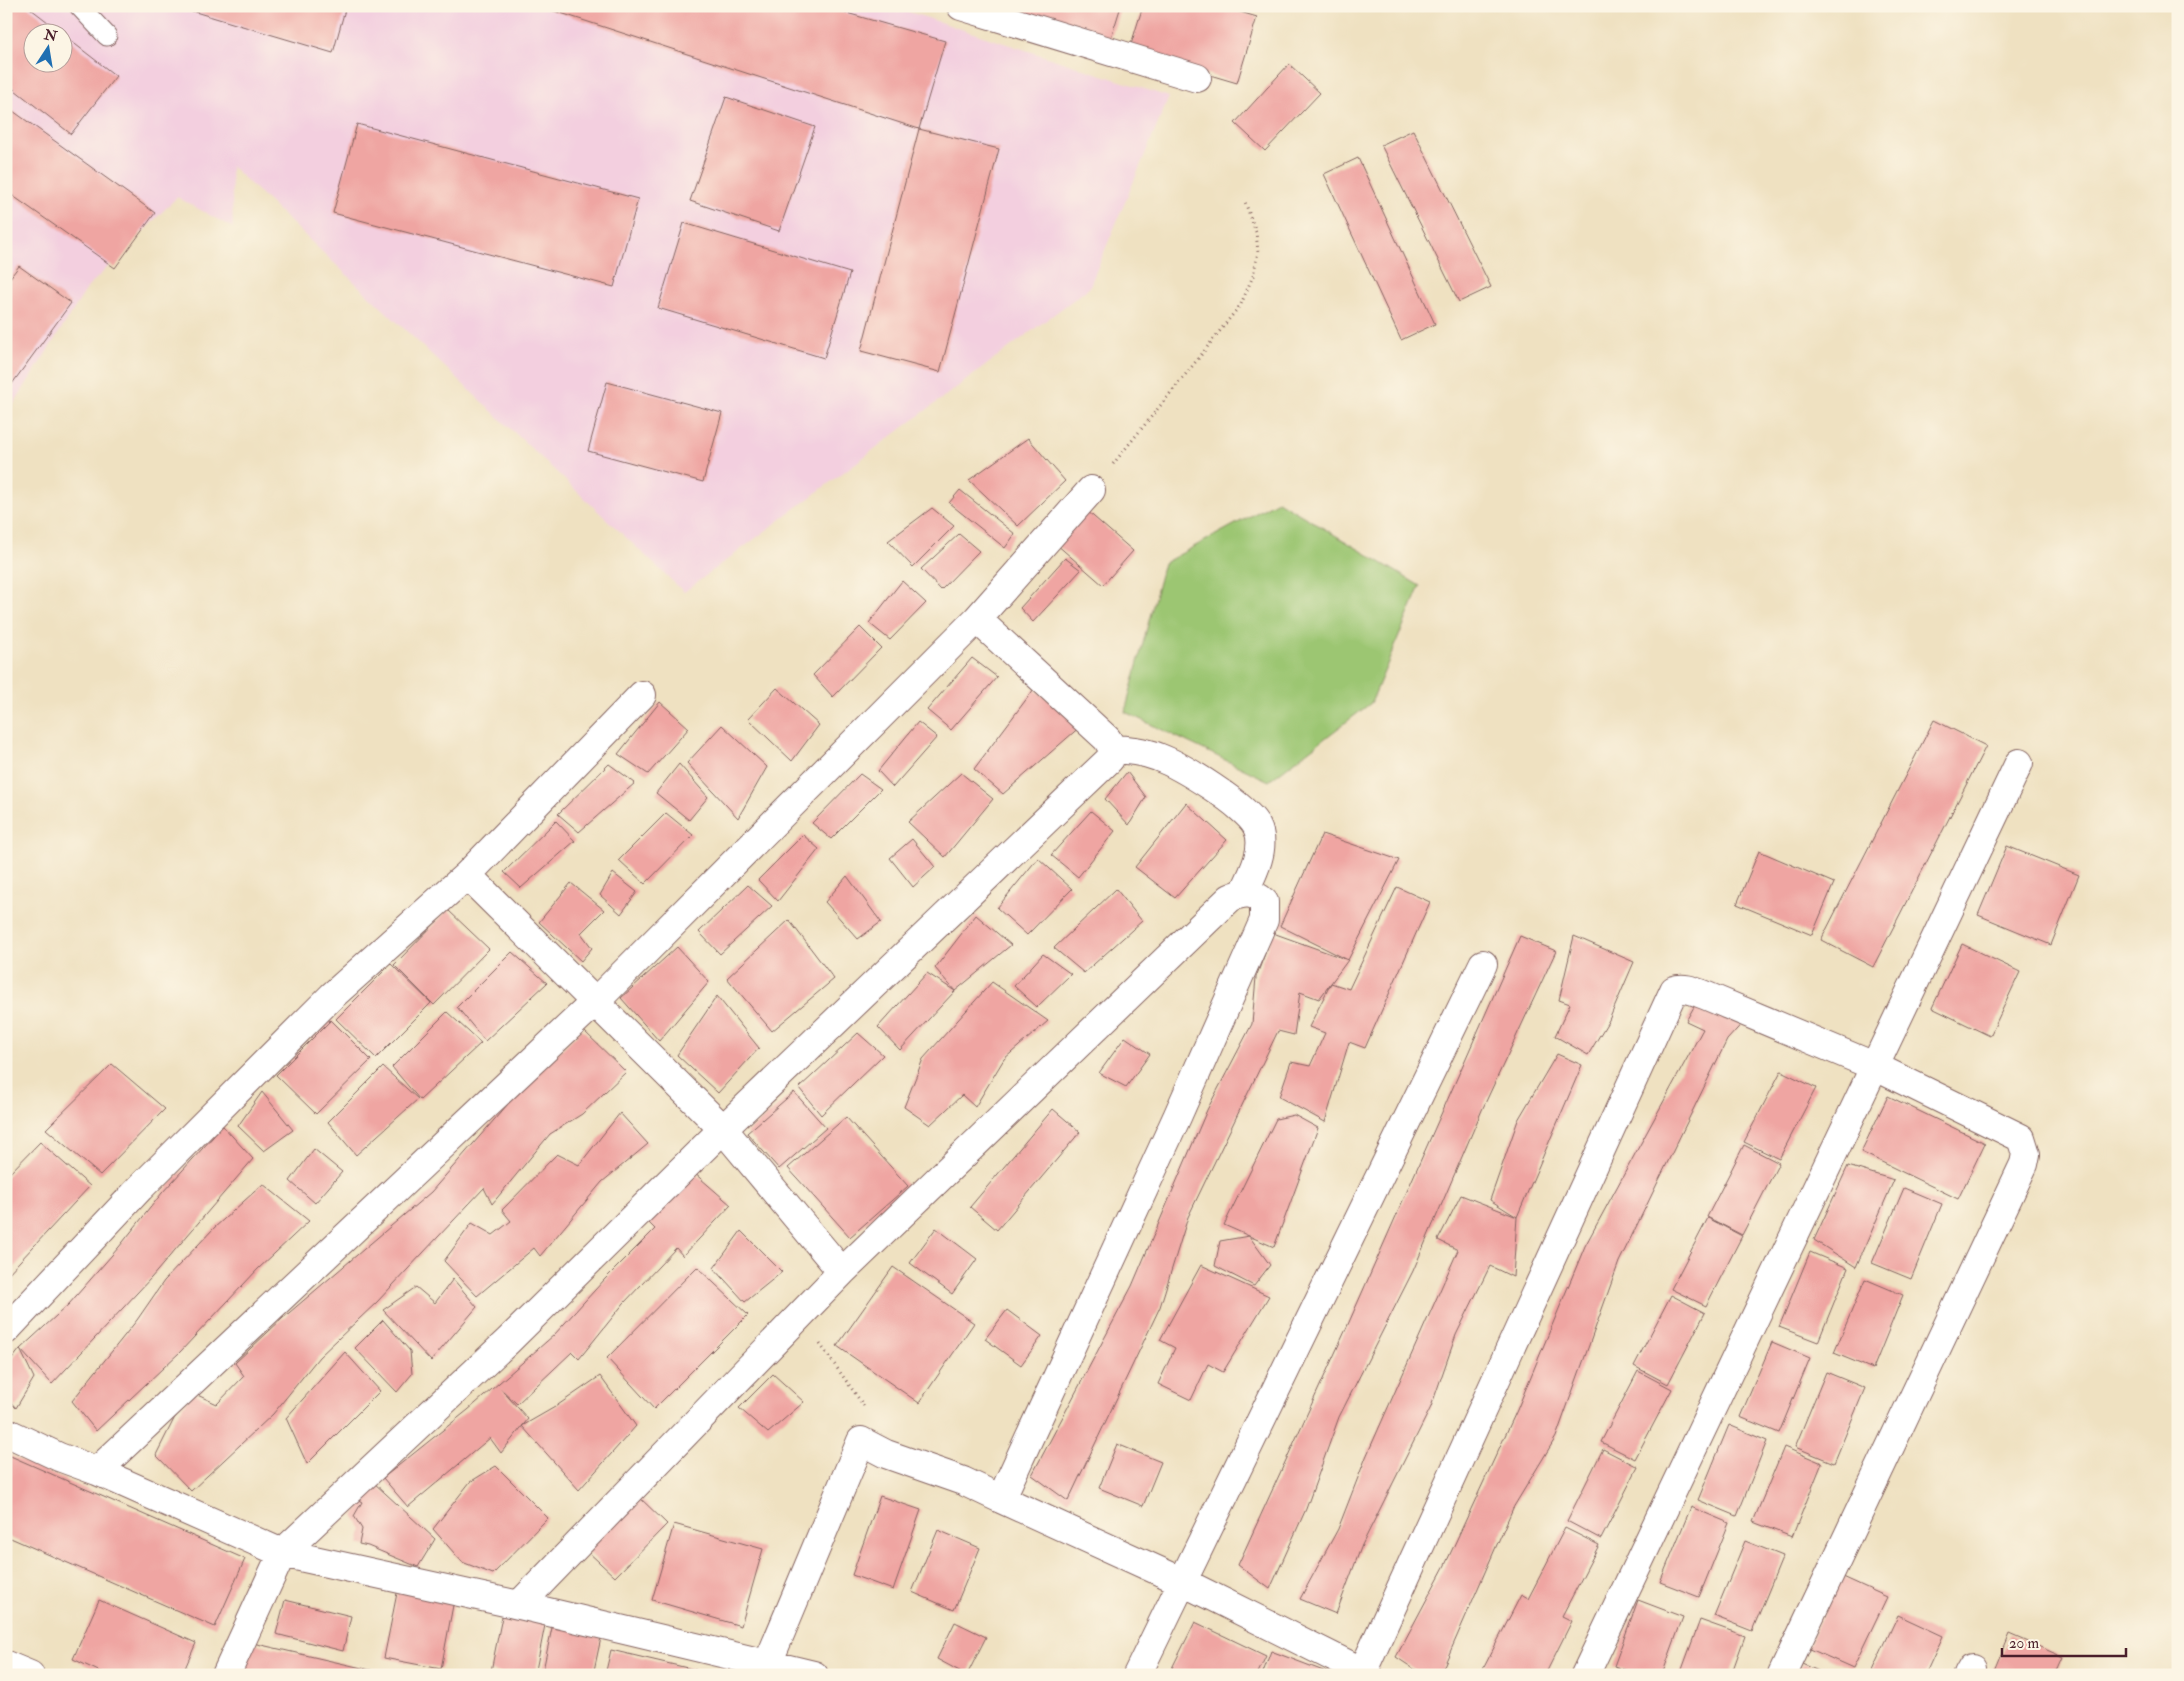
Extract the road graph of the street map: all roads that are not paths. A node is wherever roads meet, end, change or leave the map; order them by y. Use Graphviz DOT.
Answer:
graph roads {
  1 [pos="79,6"];
  2 [pos="961,6"];
  3 [pos="107,36"];
  4 [pos="1197,78"];
  5 [pos="1091,490"];
  6 [pos="976,619"];
  7 [pos="642,695"];
  8 [pos="1112,749"];
  9 [pos="2019,763"];
  10 [pos="467,875"];
  11 [pos="1244,892"];
  12 [pos="1483,964"];
  13 [pos="594,1003"];
  14 [pos="1874,1066"];
  15 [pos="723,1129"];
  16 [pos="842,1272"];
  17 [pos="6,1330"];
  18 [pos="6,1432"];
  19 [pos="97,1472"];
  20 [pos="1001,1499"];
  21 [pos="282,1553"];
  22 [pos="1183,1582"];
  23 [pos="519,1605"];
  24 [pos="768,1663"];
  25 [pos="6,1665"];
  26 [pos="1364,1674"];
  27 [pos="30,1675"];
  28 [pos="226,1675"];
  29 [pos="814,1675"];
  30 [pos="1137,1675"];
  31 [pos="1586,1675"];
  32 [pos="1782,1675"];
  1 -- 3 [label="lane"];
  2 -- 4 [label="street"];
  5 -- 6 [label="street"];
  6 -- 8 [label="street"];
  6 -- 13 [label="street"];
  7 -- 10 [label="street"];
  8 -- 11 [label="street"];
  8 -- 15 [label="street"];
  9 -- 14 [label="street"];
  10 -- 13 [label="street"];
  10 -- 17 [label="street"];
  11 -- 16 [label="street"];
  11 -- 20 [label="street"];
  12 -- 22 [label="street"];
  13 -- 15 [label="street"];
  13 -- 19 [label="street"];
  14 -- 26 [label="street"];
  14 -- 31 [label="street"];
  14 -- 32 [label="street"];
  15 -- 16 [label="street"];
  15 -- 21 [label="street"];
  16 -- 23 [label="street"];
  18 -- 19 [label="street"];
  19 -- 21 [label="street"];
  20 -- 22 [label="street"];
  20 -- 24 [label="street"];
  21 -- 23 [label="street"];
  21 -- 28 [label="street"];
  22 -- 26 [label="street"];
  22 -- 30 [label="street"];
  23 -- 24 [label="street"];
  24 -- 29 [label="street"];
  25 -- 27 [label="street"];
}
